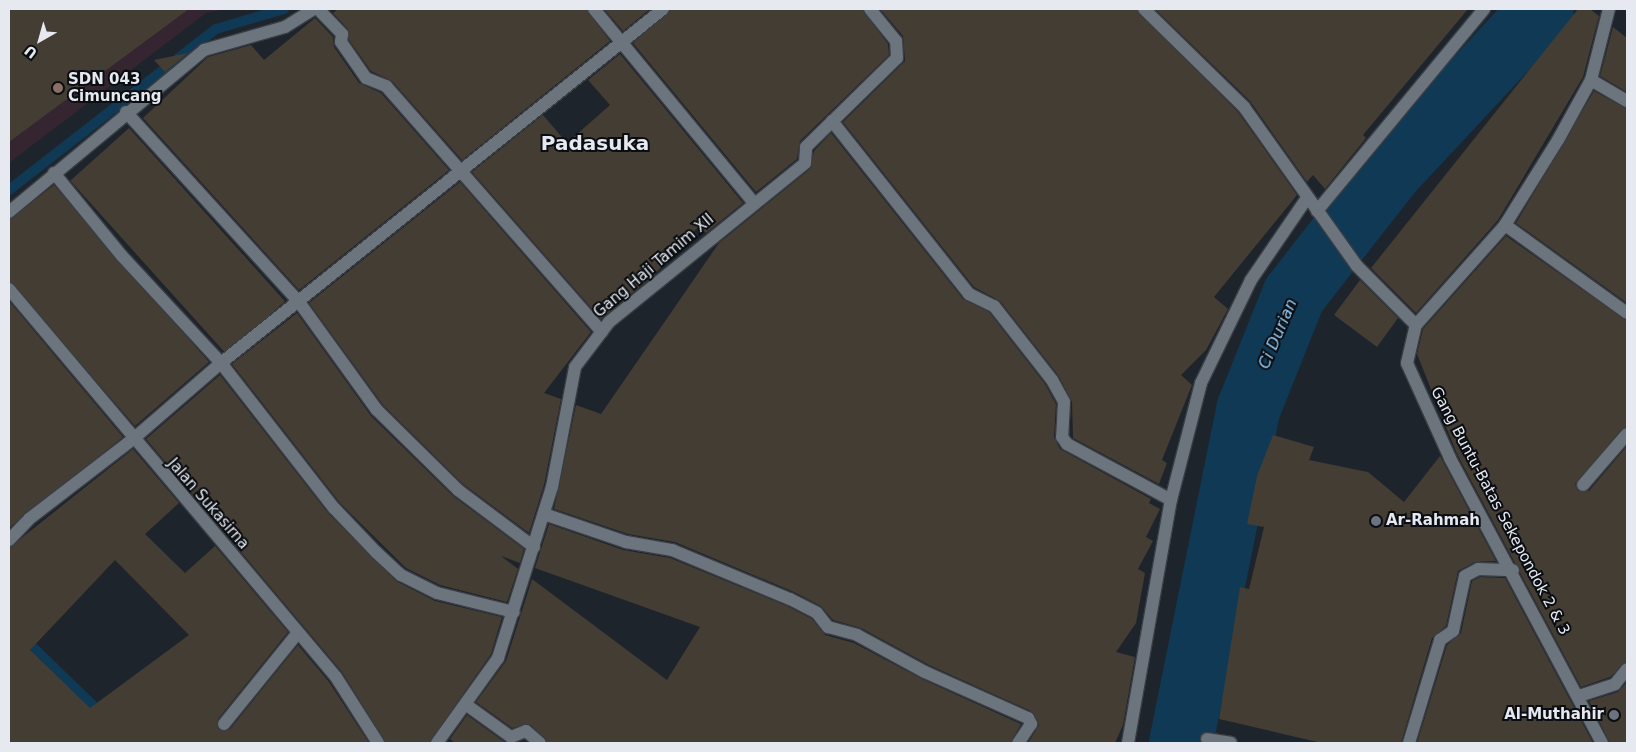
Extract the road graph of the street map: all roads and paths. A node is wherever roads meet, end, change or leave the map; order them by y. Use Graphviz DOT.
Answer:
graph roads {
  1 [pos="316,9"];
  2 [pos="594,9"];
  3 [pos="664,9"];
  4 [pos="870,9"];
  5 [pos="1144,9"];
  6 [pos="1484,9"];
  7 [pos="1609,9"];
  8 [pos="624,41"];
  9 [pos="1591,80"];
  10 [pos="1627,101"];
  11 [pos="126,112"];
  12 [pos="832,121"];
  13 [pos="54,173"];
  14 [pos="460,174"];
  15 [pos="1307,198"];
  16 [pos="754,203"];
  17 [pos="9,212"];
  18 [pos="1319,213"];
  19 [pos="1505,225"];
  20 [pos="9,289"];
  21 [pos="299,302"];
  22 [pos="1627,313"];
  23 [pos="1416,325"];
  24 [pos="602,332"];
  25 [pos="221,363"];
  26 [pos="1627,434"];
  27 [pos="132,440"];
  28 [pos="1583,485"];
  29 [pos="1170,500"];
  30 [pos="544,514"];
  31 [pos="9,540"];
  32 [pos="534,547"];
  33 [pos="1513,570"];
  34 [pos="514,612"];
  35 [pos="297,634"];
  36 [pos="1627,668"];
  37 [pos="1579,696"];
  38 [pos="468,706"];
  39 [pos="224,724"];
  40 [pos="1207,739"];
  41 [pos="378,743"];
  42 [pos="437,743"];
  43 [pos="540,743"];
  44 [pos="1018,743"];
  45 [pos="1128,743"];
  46 [pos="1231,743"];
  47 [pos="1409,743"];
  48 [pos="1602,743"];
  1 -- 11 [label="street"];
  1 -- 14 [label="street"];
  2 -- 8 [label="street"];
  3 -- 8 [label="street"];
  4 -- 12 [label="street, Gang Haji Tamim XII"];
  5 -- 15 [label="street"];
  6 -- 18 [label="street"];
  7 -- 9 [label="street"];
  8 -- 14 [label="street"];
  8 -- 16 [label="street"];
  9 -- 10 [label="street"];
  9 -- 19 [label="street"];
  11 -- 13 [label="street"];
  11 -- 21 [label="street"];
  12 -- 16 [label="street, Gang Haji Tamim XII"];
  12 -- 29 [label="street"];
  13 -- 17 [label="street"];
  13 -- 25 [label="street"];
  14 -- 21 [label="street"];
  14 -- 24 [label="street"];
  15 -- 18 [label="street"];
  15 -- 29 [label="street"];
  16 -- 24 [label="street, Gang Haji Tamim XII"];
  18 -- 23 [label="street"];
  19 -- 22 [label="street"];
  19 -- 23 [label="street"];
  20 -- 27 [label="street, Jalan Sukasirna"];
  21 -- 25 [label="street"];
  21 -- 32 [label="street"];
  23 -- 33 [label="street, Gang Buntu-Batas Sekepondok 2 & 3"];
  24 -- 30 [label="street, Gang Haji Tamim XII"];
  25 -- 27 [label="street"];
  25 -- 34 [label="street"];
  26 -- 28 [label="street"];
  27 -- 31 [label="street"];
  27 -- 35 [label="street, Jalan Sukasirna"];
  29 -- 45 [label="street"];
  30 -- 32 [label="street, Gang Haji Tamim XII"];
  30 -- 44 [label="street"];
  32 -- 34 [label="street, Gang Haji Tamim XII"];
  33 -- 37 [label="street, Gang Buntu-Batas Sekepondok 2 & 3"];
  33 -- 47 [label="street"];
  34 -- 38 [label="street, Gang Haji Tamim XII"];
  35 -- 39 [label="street"];
  35 -- 41 [label="street, Jalan Sukasirna"];
  36 -- 37 [label="street"];
  37 -- 48 [label="street, Gang Buntu-Batas Sekepondok 2 & 3"];
  38 -- 42 [label="street, Gang Haji Tamim XII"];
  38 -- 43 [label="street"];
  40 -- 46 [label="street"];
}
